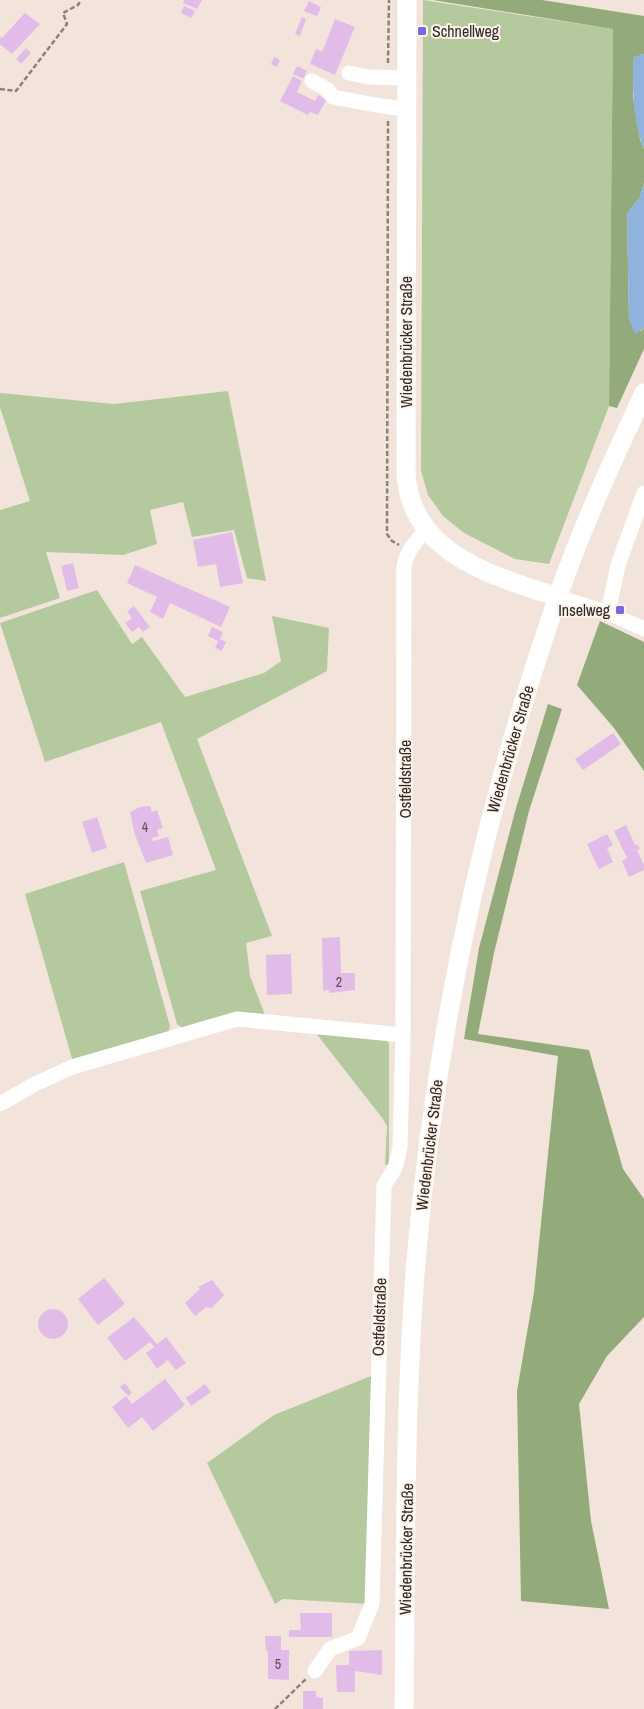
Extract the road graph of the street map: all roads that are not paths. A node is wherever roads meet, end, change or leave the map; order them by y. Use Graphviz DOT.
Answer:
graph roads {
  1 [pos="408,0"];
  2 [pos="349,73"];
  3 [pos="408,78"];
  4 [pos="312,81"];
  5 [pos="407,109"];
  6 [pos="644,393"];
  7 [pos="644,493"];
  8 [pos="426,531"];
  9 [pos="558,597"];
  10 [pos="608,613"];
  11 [pos="644,629"];
  12 [pos="403,1035"];
  13 [pos="0,1104"];
  14 [pos="315,1671"];
  15 [pos="404,1709"];
  1 -- 3 [label="main road, Wiedenbrücker Straße"];
  2 -- 3 [label="street"];
  3 -- 5 [label="main road, Wiedenbrücker Straße"];
  4 -- 5 [label="street"];
  5 -- 8 [label="main road, Wiedenbrücker Straße"];
  6 -- 9 [label="main road, Wiedenbrücker Straße"];
  7 -- 10 [label="street"];
  8 -- 9 [label="main road, Wiedenbrücker Straße"];
  8 -- 12 [label="street, Ostfeldstraße"];
  9 -- 10 [label="street"];
  9 -- 15 [label="main road, Wiedenbrücker Straße"];
  10 -- 11 [label="street"];
  12 -- 13 [label="street"];
  12 -- 14 [label="street, Ostfeldstraße"];
}
